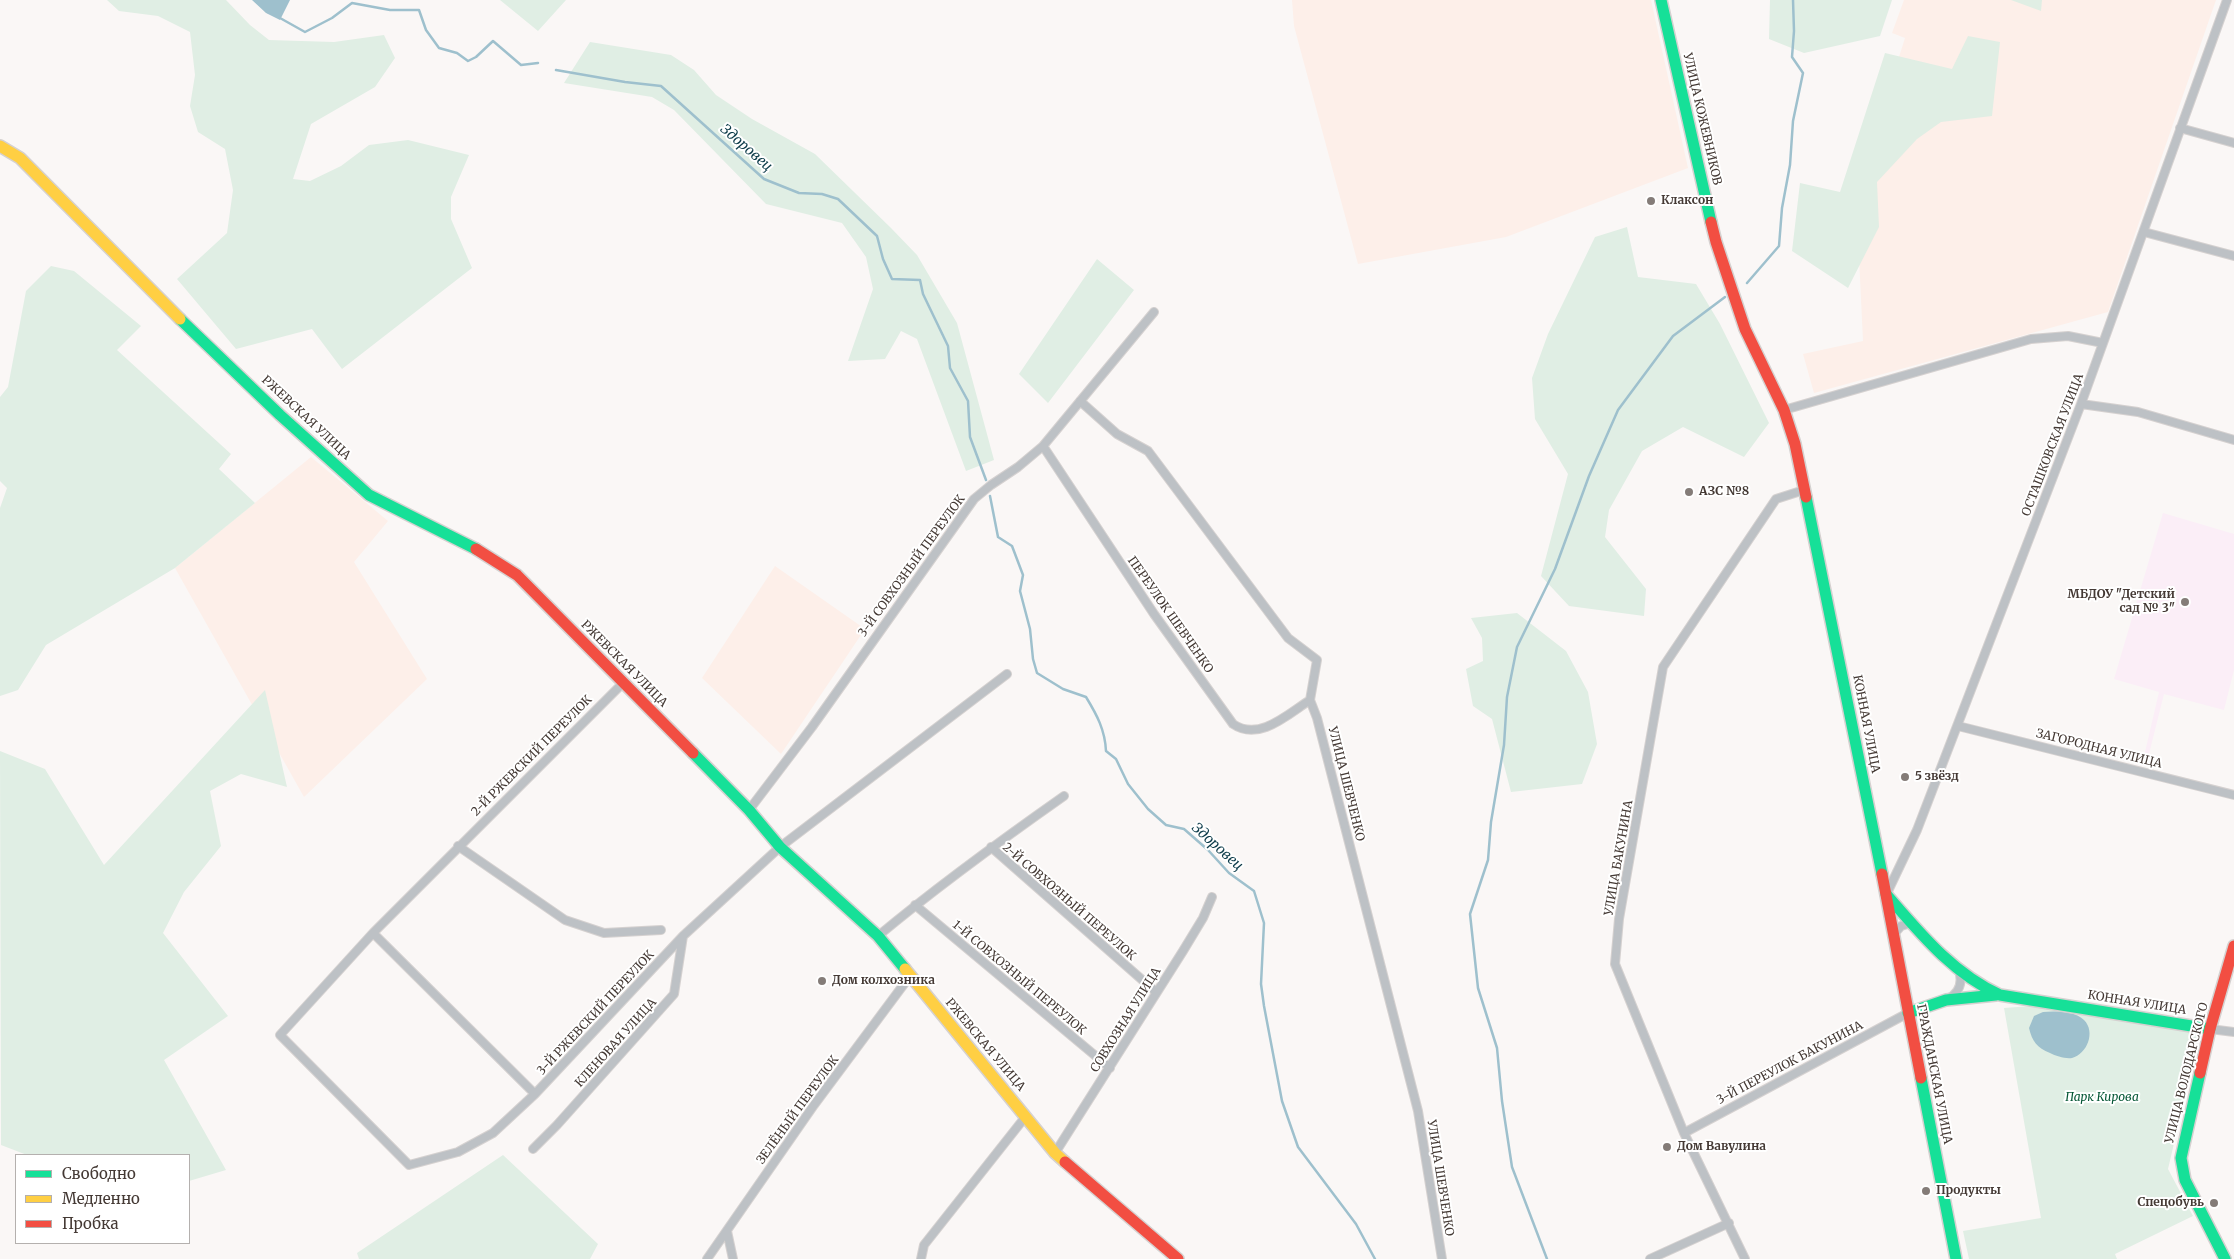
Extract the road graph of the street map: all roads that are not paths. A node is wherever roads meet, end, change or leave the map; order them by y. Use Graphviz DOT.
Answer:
graph roads {
  1 [pos="1661,0"];
  2 [pos="2227,0"];
  3 [pos="2180,128"];
  4 [pos="2234,142"];
  5 [pos="0,146"];
  6 [pos="2144,232"];
  7 [pos="2234,256"];
  8 [pos="1154,312"];
  9 [pos="2103,343"];
  10 [pos="1080,402"];
  11 [pos="2081,404"];
  12 [pos="1784,410"];
  13 [pos="2234,440"];
  14 [pos="1043,446"];
  15 [pos="1804,490"];
  16 [pos="1007,674"];
  17 [pos="623,683"];
  18 [pos="1310,700"];
  19 [pos="1958,726"];
  20 [pos="2234,795"];
  21 [pos="1064,796"];
  22 [pos="749,810"];
  23 [pos="458,846"];
  24 [pos="780,847"];
  25 [pos="990,848"];
  26 [pos="1886,894"];
  27 [pos="1212,897"];
  28 [pos="915,905"];
  29 [pos="1911,923"];
  30 [pos="661,930"];
  31 [pos="373,932"];
  32 [pos="1894,934"];
  33 [pos="683,936"];
  34 [pos="878,936"];
  35 [pos="2234,946"];
  36 [pos="1959,970"];
  37 [pos="910,976"];
  38 [pos="1156,992"];
  39 [pos="2000,995"];
  40 [pos="1946,1000"];
  41 [pos="1908,1013"];
  42 [pos="2210,1029"];
  43 [pos="2234,1032"];
  44 [pos="1110,1068"];
  45 [pos="535,1094"];
  46 [pos="1026,1116"];
  47 [pos="1684,1132"];
  48 [pos="533,1149"];
  49 [pos="1055,1154"];
  50 [pos="410,1166"];
  51 [pos="1729,1223"];
  52 [pos="727,1231"];
  53 [pos="706,1259"];
  54 [pos="733,1259"];
  55 [pos="921,1259"];
  56 [pos="1178,1259"];
  57 [pos="1442,1259"];
  58 [pos="1650,1259"];
  59 [pos="1745,1259"];
  60 [pos="1956,1259"];
  61 [pos="2225,1259"];
  1 -- 12 [label="main road, УЛИЦА КОЖЕВНИКОВ"];
  2 -- 3 [label="street, ОСТАШКОВСКАЯ УЛИЦА"];
  3 -- 4 [label="street"];
  3 -- 6 [label="street, ОСТАШКОВСКАЯ УЛИЦА"];
  5 -- 17 [label="main road, РЖЕВСКАЯ УЛИЦА"];
  6 -- 7 [label="street"];
  6 -- 9 [label="street, ОСТАШКОВСКАЯ УЛИЦА"];
  8 -- 10 [label="street, 3-Й СОВХОЗНЫЙ ПЕРЕУЛОК"];
  9 -- 11 [label="street, ОСТАШКОВСКАЯ УЛИЦА"];
  9 -- 12 [label="street"];
  10 -- 14 [label="street, 3-Й СОВХОЗНЫЙ ПЕРЕУЛОК"];
  10 -- 18 [label="street, УЛИЦА ШЕВЧЕНКО"];
  11 -- 13 [label="street"];
  11 -- 19 [label="street, ОСТАШКОВСКАЯ УЛИЦА"];
  12 -- 15 [label="main road, КОННАЯ УЛИЦА"];
  14 -- 18 [label="street, ПЕРЕУЛОК ШЕВЧЕНКО"];
  14 -- 22 [label="street, 3-Й СОВХОЗНЫЙ ПЕРЕУЛОК"];
  15 -- 26 [label="main road, КОННАЯ УЛИЦА"];
  15 -- 47 [label="street, УЛИЦА БАКУНИНА"];
  16 -- 24 [label="street"];
  17 -- 22 [label="main road, РЖЕВСКАЯ УЛИЦА"];
  17 -- 23 [label="street, 2-Й РЖЕВСКИЙ ПЕРЕУЛОК"];
  18 -- 57 [label="street, УЛИЦА ШЕВЧЕНКО"];
  19 -- 20 [label="street, ЗАГОРОДНАЯ УЛИЦА"];
  19 -- 26 [label="street, ОСТАШКОВСКАЯ УЛИЦА"];
  21 -- 25 [label="street, 2-Й СОВХОЗНЫЙ ПЕРЕУЛОК"];
  22 -- 24 [label="main road, РЖЕВСКАЯ УЛИЦА"];
  23 -- 30 [label="street"];
  23 -- 31 [label="street, 2-Й РЖЕВСКИЙ ПЕРЕУЛОК"];
  24 -- 33 [label="street, 3-Й РЖЕВСКИЙ ПЕРЕУЛОК"];
  24 -- 34 [label="main road, РЖЕВСКАЯ УЛИЦА"];
  25 -- 28 [label="street, 2-Й СОВХОЗНЫЙ ПЕРЕУЛОК"];
  25 -- 38 [label="street, 2-Й СОВХОЗНЫЙ ПЕРЕУЛОК"];
  26 -- 29 [label="main road, КОННАЯ УЛИЦА"];
  26 -- 32 [label="main road, ГРАЖДАНСКАЯ УЛИЦА"];
  27 -- 38 [label="street, СОВХОЗНАЯ УЛИЦА"];
  28 -- 34 [label="street, 2-Й СОВХОЗНЫЙ ПЕРЕУЛОК"];
  28 -- 44 [label="street, 1-Й СОВХОЗНЫЙ ПЕРЕУЛОК"];
  29 -- 32 [label="street"];
  29 -- 36 [label="main road, КОННАЯ УЛИЦА"];
  31 -- 45 [label="street"];
  31 -- 50 [label="street, 2-Й РЖЕВСКИЙ ПЕРЕУЛОК"];
  32 -- 41 [label="main road, ГРАЖДАНСКАЯ УЛИЦА"];
  33 -- 45 [label="street, 3-Й РЖЕВСКИЙ ПЕРЕУЛОК"];
  33 -- 48 [label="street, КЛЕНОВАЯ УЛИЦА"];
  34 -- 37 [label="main road, РЖЕВСКАЯ УЛИЦА"];
  35 -- 42 [label="main road, УЛИЦА ВОЛОДАРСКОГО"];
  36 -- 39 [label="main road, КОННАЯ УЛИЦА"];
  36 -- 40 [label="street"];
  37 -- 46 [label="main road, РЖЕВСКАЯ УЛИЦА"];
  37 -- 52 [label="street, ЗЕЛЁНЫЙ ПЕРЕУЛОК"];
  38 -- 44 [label="street, СОВХОЗНАЯ УЛИЦА"];
  39 -- 40 [label="main road, КОННАЯ УЛИЦА"];
  39 -- 42 [label="main road, КОННАЯ УЛИЦА"];
  40 -- 41 [label="main road, КОННАЯ УЛИЦА"];
  41 -- 47 [label="street, 3-Й ПЕРЕУЛОК БАКУНИНА"];
  41 -- 60 [label="main road, ГРАЖДАНСКАЯ УЛИЦА"];
  42 -- 43 [label="street"];
  42 -- 61 [label="main road, УЛИЦА ВОЛОДАРСКОГО"];
  44 -- 49 [label="street, СОВХОЗНАЯ УЛИЦА"];
  45 -- 50 [label="street, 3-Й РЖЕВСКИЙ ПЕРЕУЛОК"];
  46 -- 49 [label="main road, РЖЕВСКАЯ УЛИЦА"];
  46 -- 55 [label="street"];
  47 -- 51 [label="street, УЛИЦА БАКУНИНА"];
  49 -- 56 [label="main road, РЖЕВСКАЯ УЛИЦА"];
  51 -- 58 [label="street"];
  51 -- 59 [label="street, УЛИЦА БАКУНИНА"];
  52 -- 53 [label="street, ЗЕЛЁНЫЙ ПЕРЕУЛОК"];
  52 -- 54 [label="street"];
}
